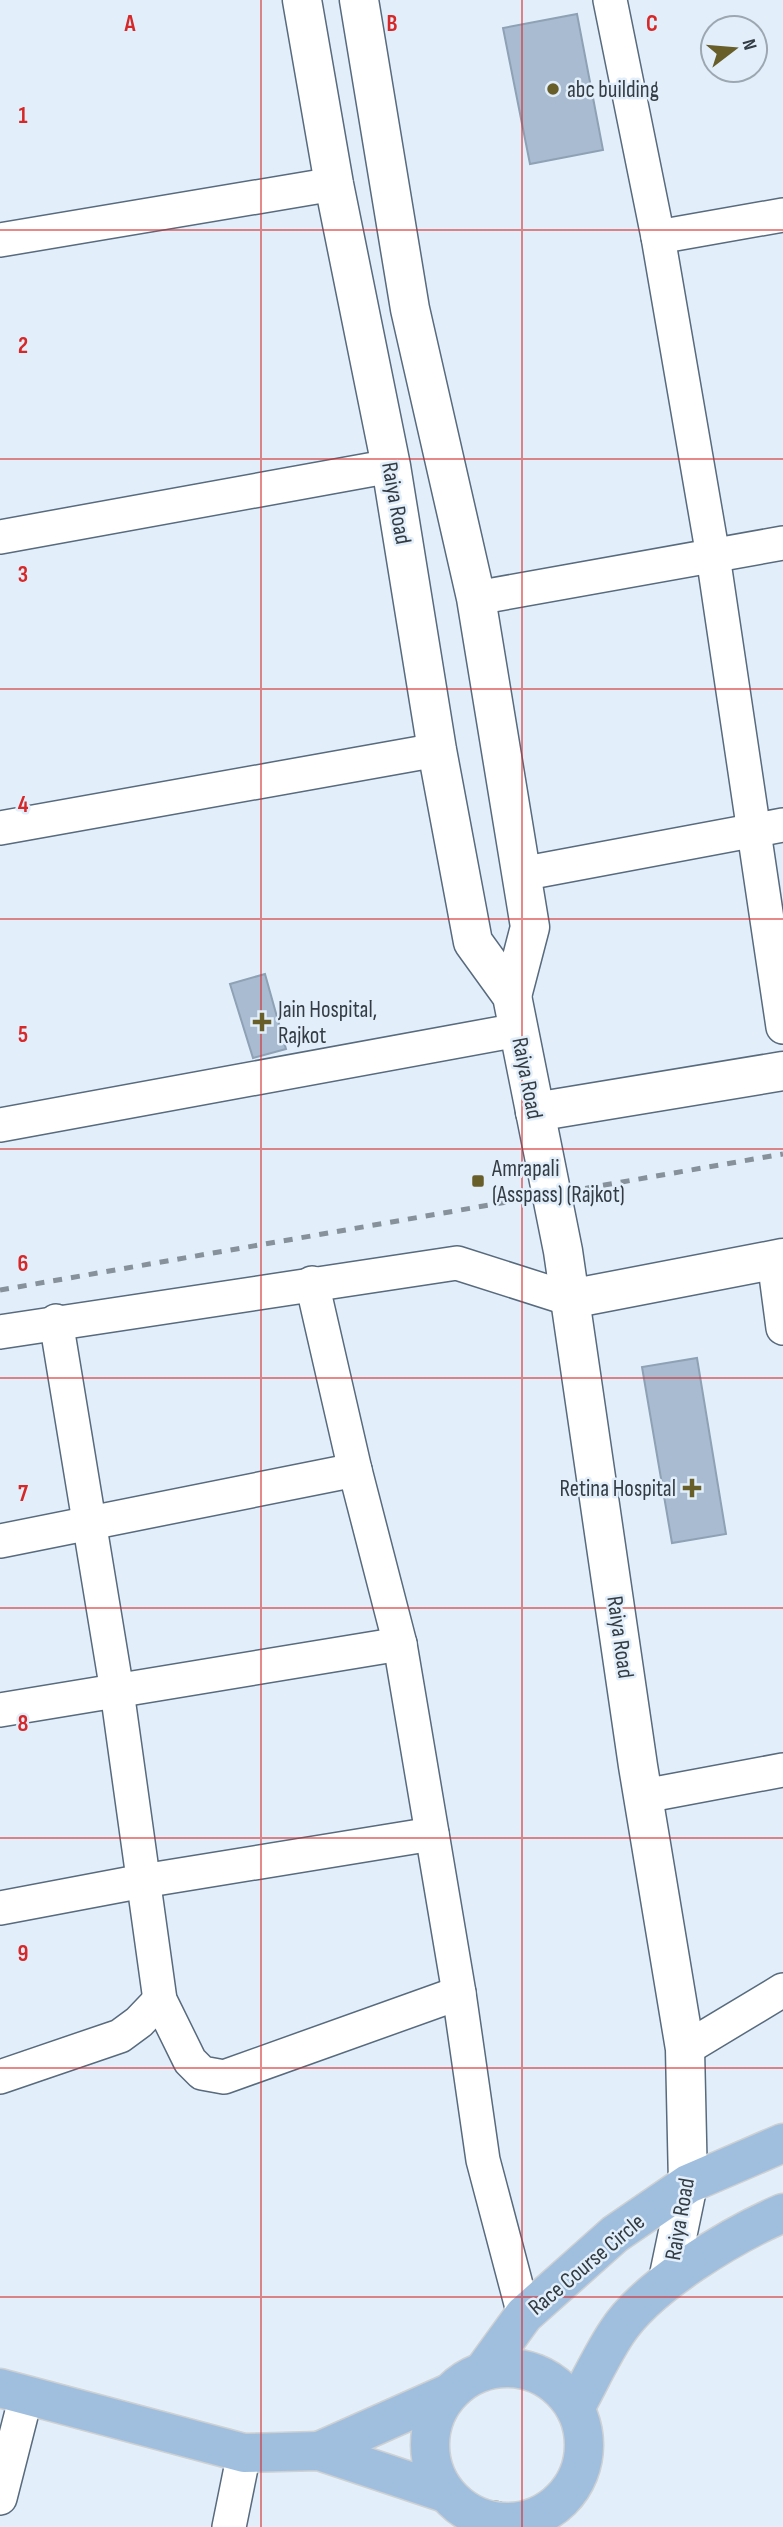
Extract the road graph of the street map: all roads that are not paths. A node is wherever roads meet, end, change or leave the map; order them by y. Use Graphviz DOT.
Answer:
graph roads {
  1 [pos="302,0"];
  2 [pos="359,0"];
  3 [pos="610,0"];
  4 [pos="334,184"];
  5 [pos="783,215"];
  6 [pos="659,237"];
  7 [pos="0,240"];
  8 [pos="391,466"];
  9 [pos="0,537"];
  10 [pos="783,543"];
  11 [pos="713,556"];
  12 [pos="476,598"];
  13 [pos="437,750"];
  14 [pos="768,827"];
  15 [pos="0,828"];
  16 [pos="521,874"];
  17 [pos="515,1013"];
  18 [pos="783,1027"];
  19 [pos="783,1071"];
  20 [pos="535,1112"];
  21 [pos="0,1125"];
  22 [pos="779,1259"];
  23 [pos="312,1283"];
  24 [pos="570,1299"];
  25 [pos="56,1321"];
  26 [pos="783,1328"];
  27 [pos="0,1332"];
  28 [pos="355,1470"];
  29 [pos="88,1522"];
  30 [pos="0,1541"];
  31 [pos="400,1644"];
  32 [pos="117,1691"];
  33 [pos="0,1710"];
  34 [pos="783,1770"];
  35 [pos="644,1796"];
  36 [pos="432,1834"];
  37 [pos="143,1881"];
  38 [pos="0,1908"];
  39 [pos="783,1990"];
  40 [pos="459,1993"];
  41 [pos="160,2000"];
  42 [pos="685,2049"];
  43 [pos="0,2077"];
  44 [pos="783,2143"];
  45 [pos="688,2184"];
  46 [pos="783,2213"];
  47 [pos="668,2280"];
  48 [pos="524,2315"];
  49 [pos="484,2370"];
  50 [pos="13,2392"];
  51 [pos="447,2394"];
  52 [pos="575,2408"];
  53 [pos="319,2451"];
  54 [pos="244,2453"];
  55 [pos="445,2493"];
  56 [pos="0,2498"];
  57 [pos="497,2524"];
  58 [pos="229,2527"];
  1 -- 4 [label="street, Raiya Road"];
  2 -- 12 [label="street, Raiya Road"];
  3 -- 6 [label="street"];
  4 -- 7 [label="street"];
  4 -- 8 [label="street, Raiya Road"];
  5 -- 6 [label="street"];
  6 -- 11 [label="street"];
  8 -- 9 [label="street"];
  8 -- 13 [label="street, Raiya Road"];
  10 -- 11 [label="street"];
  11 -- 12 [label="street"];
  11 -- 14 [label="street"];
  12 -- 16 [label="street, Raiya Road"];
  13 -- 15 [label="street"];
  13 -- 17 [label="street, Raiya Road"];
  14 -- 16 [label="street"];
  14 -- 18 [label="street"];
  16 -- 17 [label="street, Raiya Road"];
  17 -- 20 [label="street, Raiya Road"];
  17 -- 21 [label="street"];
  19 -- 20 [label="street"];
  20 -- 24 [label="street, Raiya Road"];
  22 -- 24 [label="street"];
  22 -- 26 [label="street"];
  23 -- 24 [label="street"];
  23 -- 25 [label="street"];
  23 -- 28 [label="street"];
  24 -- 35 [label="street, Raiya Road"];
  25 -- 27 [label="street"];
  25 -- 29 [label="street"];
  28 -- 29 [label="street"];
  28 -- 31 [label="street"];
  29 -- 30 [label="street"];
  29 -- 32 [label="street"];
  31 -- 32 [label="street"];
  31 -- 36 [label="street"];
  32 -- 33 [label="street"];
  32 -- 37 [label="street"];
  34 -- 35 [label="street"];
  35 -- 42 [label="street, Raiya Road"];
  36 -- 37 [label="street"];
  36 -- 40 [label="street"];
  37 -- 38 [label="street"];
  37 -- 41 [label="street"];
  39 -- 42 [label="street"];
  40 -- 41 [label="street"];
  40 -- 48 [label="street"];
  41 -- 43 [label="street"];
  42 -- 45 [label="street, Raiya Road"];
  44 -- 45 [label="main road, Race Course Circle"];
  45 -- 47 [label="street, Raiya Road"];
  45 -- 48 [label="main road, Race Course Circle"];
  46 -- 47 [label="main road"];
  47 -- 52 [label="main road"];
  48 -- 49 [label="main road, Race Course Circle"];
  49 -- 51 [label="main road"];
  49 -- 52 [label="main road"];
  50 -- 54 [label="main road"];
  50 -- 56 [label="street"];
  51 -- 53 [label="main road"];
  51 -- 55 [label="main road"];
  52 -- 57 [label="main road"];
  53 -- 54 [label="main road"];
  53 -- 55 [label="main road"];
  54 -- 58 [label="street"];
  55 -- 57 [label="main road"];
}
